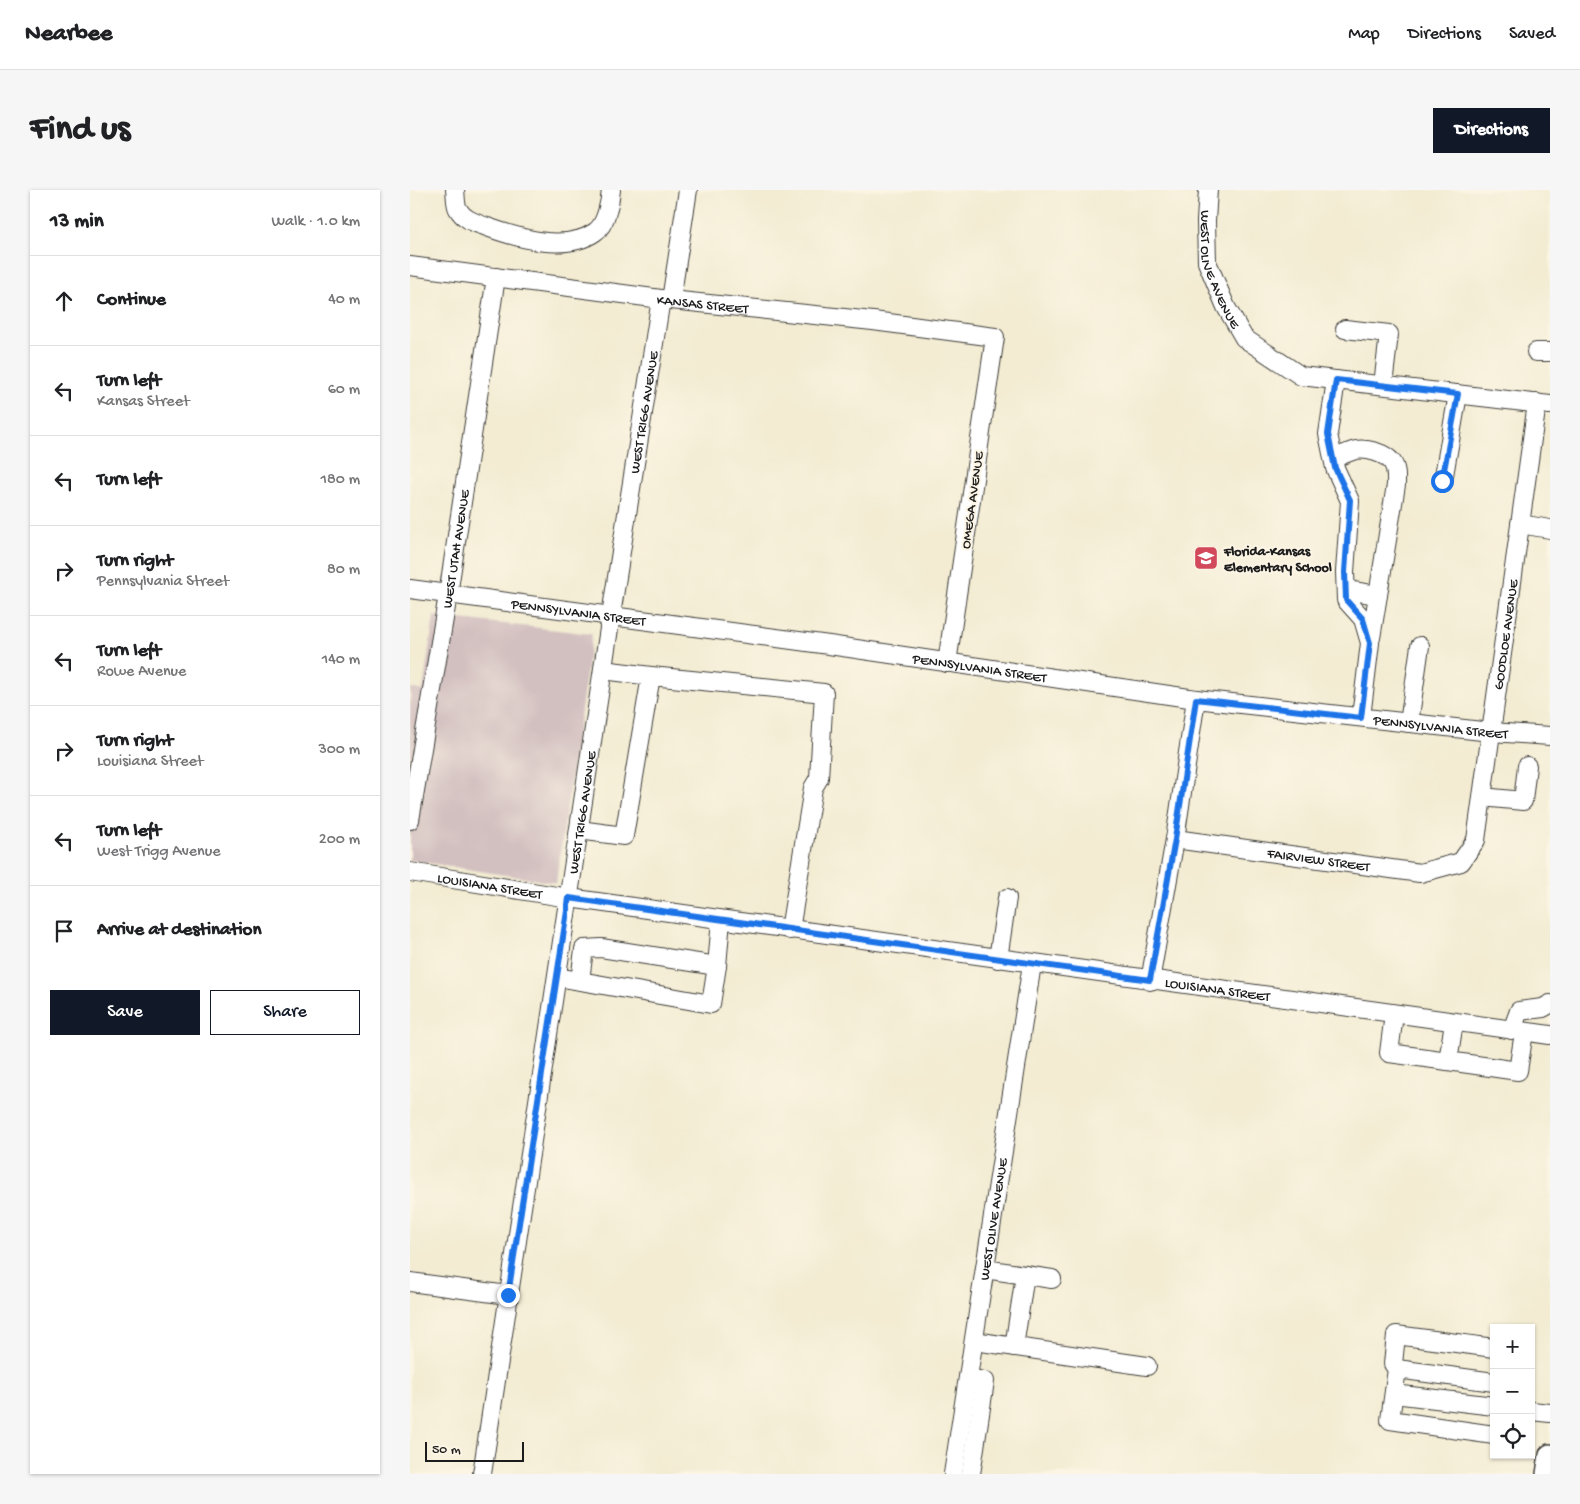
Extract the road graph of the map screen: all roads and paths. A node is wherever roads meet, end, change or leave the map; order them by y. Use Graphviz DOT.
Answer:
graph roads {
  1 [pos="455,190"];
  2 [pos="612,190"];
  3 [pos="688,190"];
  4 [pos="1208,190"];
  5 [pos="410,266"];
  6 [pos="496,277"];
  7 [pos="666,299"];
  8 [pos="1345,329"];
  9 [pos="995,337"];
  10 [pos="1336,380"];
  11 [pos="1383,385"];
  12 [pos="1458,394"];
  13 [pos="1544,404"];
  14 [pos="1334,458"];
  15 [pos="1442,481"];
  16 [pos="1520,524"];
  17 [pos="1550,529"];
  18 [pos="410,589"];
  19 [pos="1346,590"];
  20 [pos="448,595"];
  21 [pos="1378,595"];
  22 [pos="611,615"];
  23 [pos="1370,643"];
  24 [pos="1420,646"];
  25 [pos="947,664"];
  26 [pos="602,670"];
  27 [pos="651,676"];
  28 [pos="1196,699"];
  29 [pos="1361,718"];
  30 [pos="1409,723"];
  31 [pos="1491,732"];
  32 [pos="1550,736"];
  33 [pos="1527,766"];
  34 [pos="1482,797"];
  35 [pos="410,820"];
  36 [pos="579,830"];
  37 [pos="1175,839"];
  38 [pos="1461,862"];
  39 [pos="410,872"];
  40 [pos="569,898"];
  41 [pos="1007,898"];
  42 [pos="721,920"];
  43 [pos="790,930"];
  44 [pos="998,959"];
  45 [pos="1032,964"];
  46 [pos="717,966"];
  47 [pos="556,977"];
  48 [pos="1150,980"];
  49 [pos="580,981"];
  50 [pos="1550,1004"];
  51 [pos="1394,1014"];
  52 [pos="1454,1022"];
  53 [pos="1518,1031"];
  54 [pos="1550,1036"];
  55 [pos="1448,1061"];
  56 [pos="985,1269"];
  57 [pos="1025,1275"];
  58 [pos="1052,1279"];
  59 [pos="410,1282"];
  60 [pos="508,1295"];
  61 [pos="974,1341"];
  62 [pos="1014,1348"];
  63 [pos="1490,1348"];
  64 [pos="1147,1366"];
  65 [pos="1397,1369"];
  66 [pos="968,1378"];
  67 [pos="1490,1381"];
  68 [pos="1394,1394"];
  69 [pos="1490,1406"];
  70 [pos="1535,1411"];
  71 [pos="1550,1413"];
  72 [pos="1490,1433"];
  73 [pos="1550,1455"];
  74 [pos="482,1474"];
  75 [pos="953,1474"];
  76 [pos="971,1474"];
  77 [pos="1547,1474"];
  1 -- 2 [label="street"];
  3 -- 7 [label="street, WEST TRIGG AVENUE"];
  4 -- 10 [label="street, WEST OLIVE AVENUE"];
  5 -- 6 [label="street, KANSAS STREET"];
  6 -- 7 [label="street, KANSAS STREET"];
  6 -- 20 [label="street, WEST UTAH AVENUE"];
  7 -- 9 [label="street, KANSAS STREET"];
  7 -- 22 [label="street, WEST TRIGG AVENUE"];
  8 -- 11 [label="street"];
  9 -- 25 [label="street, OMEGA AVENUE"];
  10 -- 11 [label="street"];
  10 -- 14 [label="street"];
  11 -- 12 [label="street"];
  12 -- 13 [label="street"];
  12 -- 15 [label="street"];
  13 -- 16 [label="street, GOODLOE AVENUE"];
  14 -- 19 [label="street"];
  14 -- 21 [label="street"];
  16 -- 17 [label="street"];
  16 -- 31 [label="street, GOODLOE AVENUE"];
  18 -- 20 [label="street, PENNSYLVANIA STREET"];
  19 -- 21 [label="street"];
  19 -- 23 [label="street"];
  20 -- 22 [label="street, PENNSYLVANIA STREET"];
  20 -- 35 [label="street, WEST UTAH AVENUE"];
  21 -- 23 [label="street"];
  22 -- 25 [label="street, PENNSYLVANIA STREET"];
  22 -- 26 [label="street, WEST TRIGG AVENUE"];
  23 -- 29 [label="street"];
  24 -- 30 [label="street"];
  25 -- 28 [label="street, PENNSYLVANIA STREET"];
  26 -- 27 [label="street"];
  26 -- 36 [label="street, WEST TRIGG AVENUE"];
  27 -- 36 [label="street"];
  27 -- 43 [label="street"];
  28 -- 29 [label="street, PENNSYLVANIA STREET"];
  28 -- 37 [label="street"];
  29 -- 30 [label="street, PENNSYLVANIA STREET"];
  30 -- 31 [label="street, PENNSYLVANIA STREET"];
  31 -- 32 [label="street, PENNSYLVANIA STREET"];
  31 -- 34 [label="street, GOODLOE AVENUE"];
  33 -- 34 [label="street"];
  34 -- 38 [label="street, GOODLOE AVENUE"];
  36 -- 40 [label="street, WEST TRIGG AVENUE"];
  37 -- 38 [label="street, FAIRVIEW STREET"];
  37 -- 48 [label="street"];
  39 -- 40 [label="street, LOUISIANA STREET"];
  40 -- 42 [label="street, LOUISIANA STREET"];
  40 -- 47 [label="street, WEST TRIGG AVENUE"];
  41 -- 44 [label="street"];
  42 -- 43 [label="street, LOUISIANA STREET"];
  42 -- 46 [label="street"];
  43 -- 44 [label="street, LOUISIANA STREET"];
  44 -- 45 [label="street, LOUISIANA STREET"];
  45 -- 48 [label="street, LOUISIANA STREET"];
  45 -- 56 [label="street, WEST OLIVE AVENUE"];
  46 -- 49 [label="street"];
  46 -- 49 [label="street"];
  47 -- 49 [label="street"];
  47 -- 60 [label="street, WEST TRIGG AVENUE"];
  48 -- 51 [label="street, LOUISIANA STREET"];
  50 -- 53 [label="street"];
  51 -- 52 [label="street, LOUISIANA STREET"];
  51 -- 55 [label="street"];
  52 -- 53 [label="street, LOUISIANA STREET"];
  52 -- 55 [label="street"];
  53 -- 54 [label="street, LOUISIANA STREET"];
  53 -- 55 [label="street"];
  56 -- 57 [label="street"];
  56 -- 61 [label="street, WEST OLIVE AVENUE"];
  57 -- 58 [label="street"];
  57 -- 62 [label="street"];
  59 -- 60 [label="street"];
  60 -- 74 [label="street, WEST TRIGG AVENUE"];
  61 -- 62 [label="street"];
  61 -- 66 [label="street, WEST OLIVE AVENUE"];
  62 -- 64 [label="street"];
  63 -- 65 [label="street"];
  65 -- 67 [label="street"];
  65 -- 68 [label="street"];
  66 -- 75 [label="street, WEST OLIVE AVENUE"];
  66 -- 76 [label="street"];
  68 -- 69 [label="street"];
  68 -- 72 [label="street"];
  70 -- 71 [label="street"];
  73 -- 77 [label="main road"];
}
